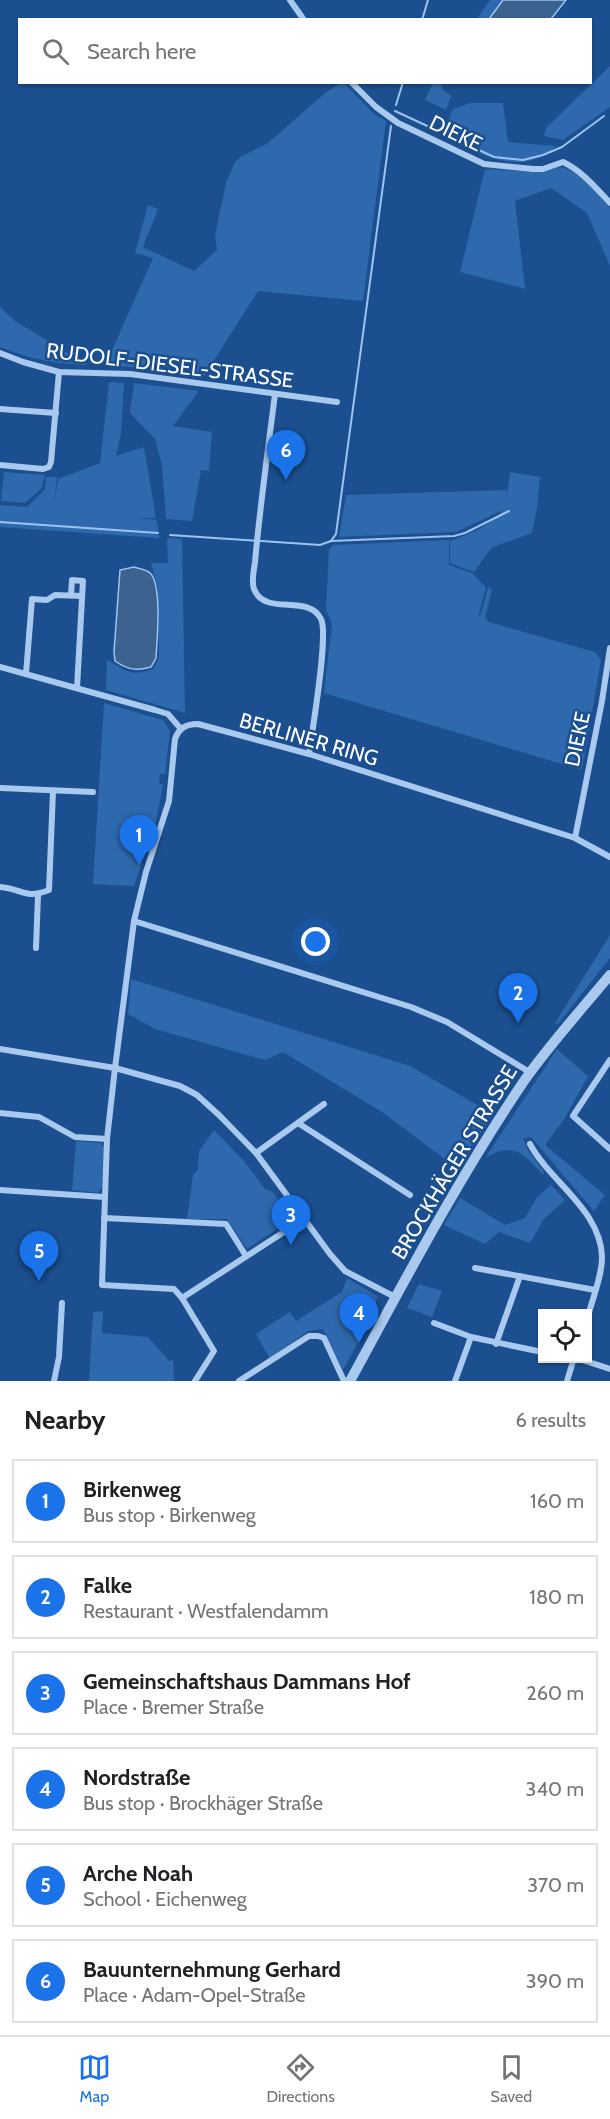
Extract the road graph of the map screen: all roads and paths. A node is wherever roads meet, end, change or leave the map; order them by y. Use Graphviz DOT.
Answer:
graph roads {
  1 [pos="290,0"];
  2 [pos="303,18"];
  3 [pos="353,84"];
  4 [pos="610,203"];
  5 [pos="0,352"];
  6 [pos="59,372"];
  7 [pos="275,394"];
  8 [pos="337,402"];
  9 [pos="0,409"];
  10 [pos="56,413"];
  11 [pos="0,465"];
  12 [pos="71,595"];
  13 [pos="82,596"];
  14 [pos="610,648"];
  15 [pos="0,667"];
  16 [pos="26,674"];
  17 [pos="77,688"];
  18 [pos="182,729"];
  19 [pos="309,754"];
  20 [pos="0,788"];
  21 [pos="52,791"];
  22 [pos="93,792"];
  23 [pos="575,838"];
  24 [pos="610,857"];
  25 [pos="0,887"];
  26 [pos="38,895"];
  27 [pos="134,921"];
  28 [pos="36,948"];
  29 [pos="610,975"];
  30 [pos="0,1049"];
  31 [pos="610,1060"];
  32 [pos="115,1068"];
  33 [pos="531,1073"];
  34 [pos="324,1104"];
  35 [pos="0,1113"];
  36 [pos="298,1123"];
  37 [pos="107,1139"];
  38 [pos="530,1144"];
  39 [pos="610,1149"];
  40 [pos="256,1153"];
  41 [pos="0,1190"];
  42 [pos="410,1195"];
  43 [pos="105,1197"];
  44 [pos="104,1218"];
  45 [pos="303,1219"];
  46 [pos="246,1256"];
  47 [pos="475,1268"];
  48 [pos="520,1276"];
  49 [pos="595,1290"];
  50 [pos="395,1297"];
  51 [pos="182,1299"];
  52 [pos="62,1303"];
  53 [pos="590,1309"];
  54 [pos="434,1323"];
  55 [pos="471,1337"];
  56 [pos="496,1344"];
  57 [pos="538,1351"];
  58 [pos="574,1363"];
  59 [pos="589,1363"];
  60 [pos="610,1369"];
  61 [pos="54,1381"];
  62 [pos="195,1381"];
  63 [pos="239,1381"];
  64 [pos="344,1381"];
  65 [pos="350,1381"];
  66 [pos="455,1381"];
  67 [pos="567,1381"];
  1 -- 2 [label="street"];
  3 -- 4 [label="street, DIEKE"];
  5 -- 6 [label="street, RUDOLF-DIESEL-STRASSE"];
  6 -- 7 [label="street, RUDOLF-DIESEL-STRASSE"];
  6 -- 10 [label="street"];
  7 -- 8 [label="street, RUDOLF-DIESEL-STRASSE"];
  7 -- 19 [label="street"];
  9 -- 10 [label="street"];
  10 -- 11 [label="street"];
  12 -- 13 [label="street"];
  12 -- 13 [label="street"];
  12 -- 16 [label="street"];
  13 -- 17 [label="street"];
  14 -- 23 [label="street, DIEKE"];
  15 -- 16 [label="street"];
  16 -- 17 [label="street"];
  17 -- 18 [label="street"];
  18 -- 19 [label="street, BERLINER RING"];
  18 -- 27 [label="street"];
  19 -- 23 [label="street, BERLINER RING"];
  20 -- 21 [label="street"];
  21 -- 22 [label="street"];
  21 -- 26 [label="street"];
  23 -- 24 [label="street, BERLINER RING"];
  25 -- 26 [label="street"];
  26 -- 28 [label="street"];
  27 -- 32 [label="street"];
  27 -- 33 [label="street"];
  29 -- 33 [label="street, BROCKHÄGER STRASSE"];
  30 -- 32 [label="street"];
  31 -- 39 [label="street"];
  32 -- 37 [label="street"];
  32 -- 40 [label="street"];
  33 -- 50 [label="street, BROCKHÄGER STRASSE"];
  34 -- 36 [label="street"];
  35 -- 37 [label="street"];
  36 -- 40 [label="street"];
  36 -- 42 [label="street"];
  37 -- 43 [label="street"];
  38 -- 49 [label="street"];
  40 -- 45 [label="street"];
  41 -- 43 [label="street"];
  43 -- 44 [label="street"];
  44 -- 46 [label="street"];
  44 -- 51 [label="street"];
  45 -- 46 [label="street"];
  45 -- 50 [label="street"];
  46 -- 51 [label="street"];
  47 -- 48 [label="street"];
  48 -- 49 [label="street"];
  48 -- 56 [label="street"];
  49 -- 53 [label="street"];
  50 -- 65 [label="street, BROCKHÄGER STRASSE"];
  51 -- 62 [label="street"];
  52 -- 61 [label="street"];
  54 -- 55 [label="street"];
  55 -- 56 [label="street"];
  55 -- 66 [label="street"];
  56 -- 57 [label="street"];
  58 -- 67 [label="street"];
  59 -- 60 [label="street"];
  63 -- 64 [label="street"];
}
